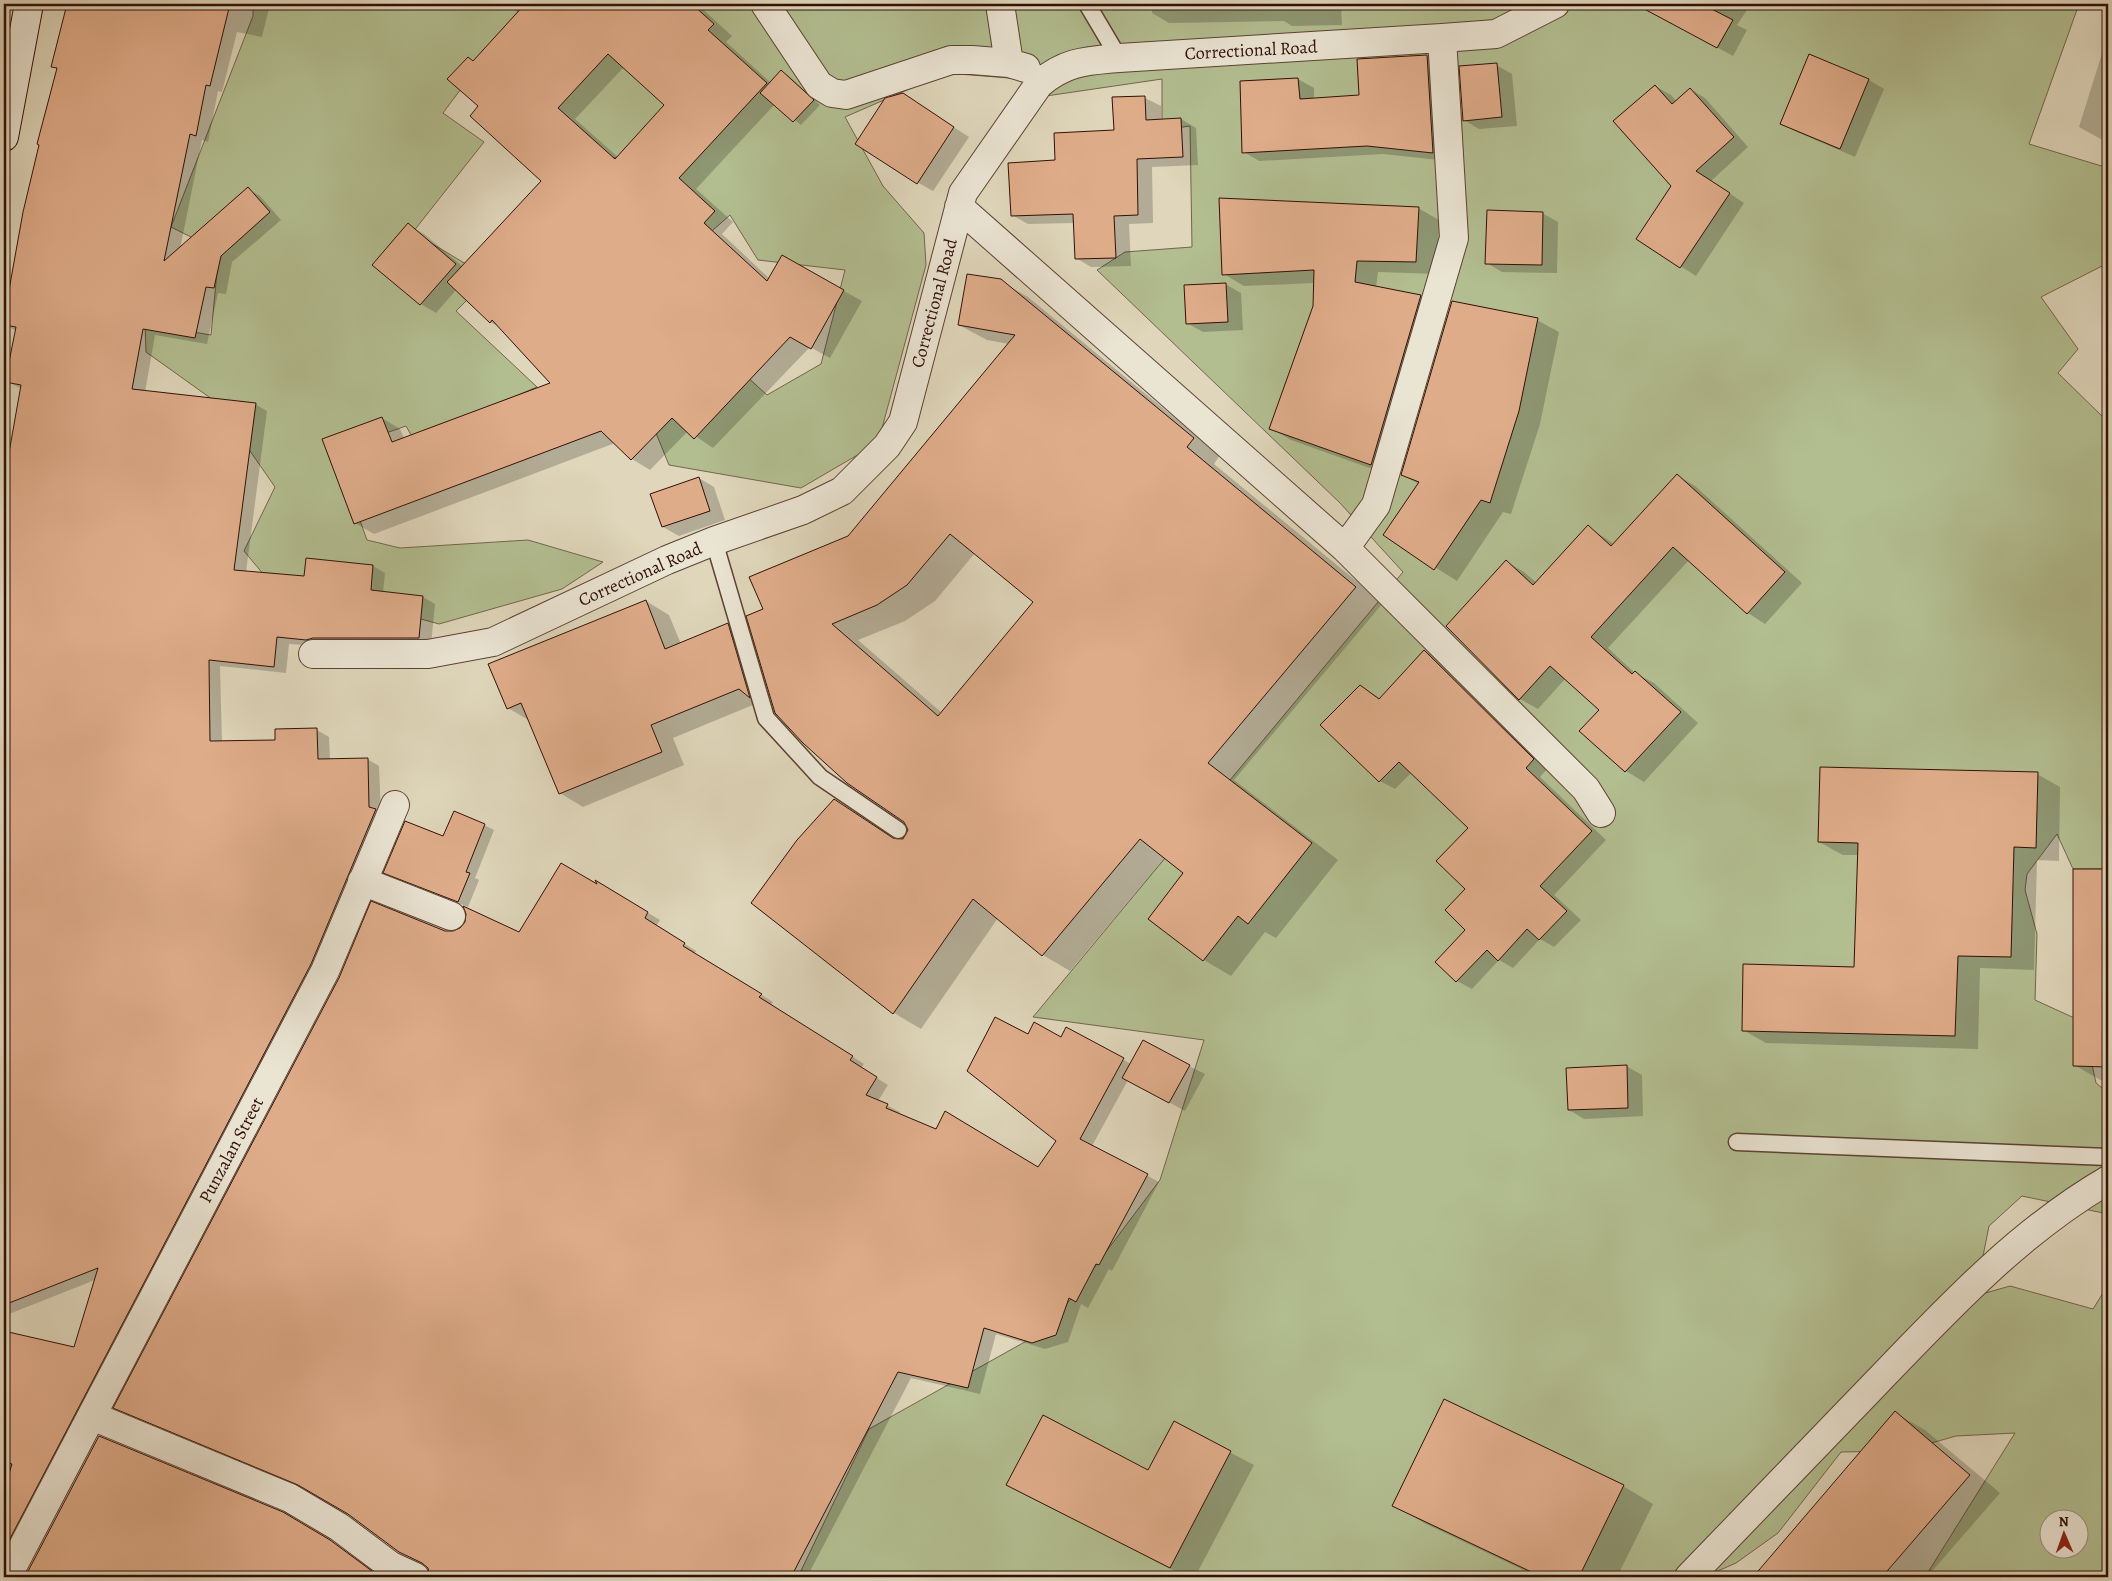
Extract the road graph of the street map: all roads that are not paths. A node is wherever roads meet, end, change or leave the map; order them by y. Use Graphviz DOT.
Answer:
graph roads {
  1 [pos="30,4"];
  2 [pos="765,4"];
  3 [pos="1000,4"];
  4 [pos="1087,4"];
  5 [pos="1555,4"];
  6 [pos="1442,38"];
  7 [pos="1119,58"];
  8 [pos="1009,63"];
  9 [pos="1049,75"];
  10 [pos="4,137"];
  11 [pos="959,207"];
  12 [pos="714,541"];
  13 [pos="1345,548"];
  14 [pos="313,654"];
  15 [pos="395,805"];
  16 [pos="1601,813"];
  17 [pos="898,830"];
  18 [pos="362,882"];
  19 [pos="452,916"];
  20 [pos="1737,1142"];
  21 [pos="2108,1157"];
  22 [pos="2108,1180"];
  23 [pos="92,1416"];
  24 [pos="1711,1567"];
  25 [pos="408,1576"];
  26 [pos="8,1577"];
  27 [pos="1689,1577"];
  1 -- 10 [label="street"];
  2 -- 8 [label="street"];
  3 -- 8 [label="street"];
  4 -- 7 [label="lane"];
  5 -- 6 [label="street, Correctional Road"];
  6 -- 7 [label="street, Correctional Road"];
  6 -- 13 [label="street"];
  7 -- 9 [label="street, Correctional Road"];
  8 -- 9 [label="street"];
  9 -- 11 [label="street, Correctional Road"];
  11 -- 12 [label="street, Correctional Road"];
  11 -- 13 [label="street"];
  12 -- 14 [label="street, Correctional Road"];
  12 -- 17 [label="lane"];
  13 -- 16 [label="street"];
  15 -- 18 [label="street, Punzalan Street"];
  18 -- 19 [label="street"];
  18 -- 23 [label="street, Punzalan Street"];
  20 -- 21 [label="lane"];
  22 -- 24 [label="street"];
  23 -- 25 [label="street"];
  23 -- 26 [label="street, Punzalan Street"];
  24 -- 27 [label="street"];
}
